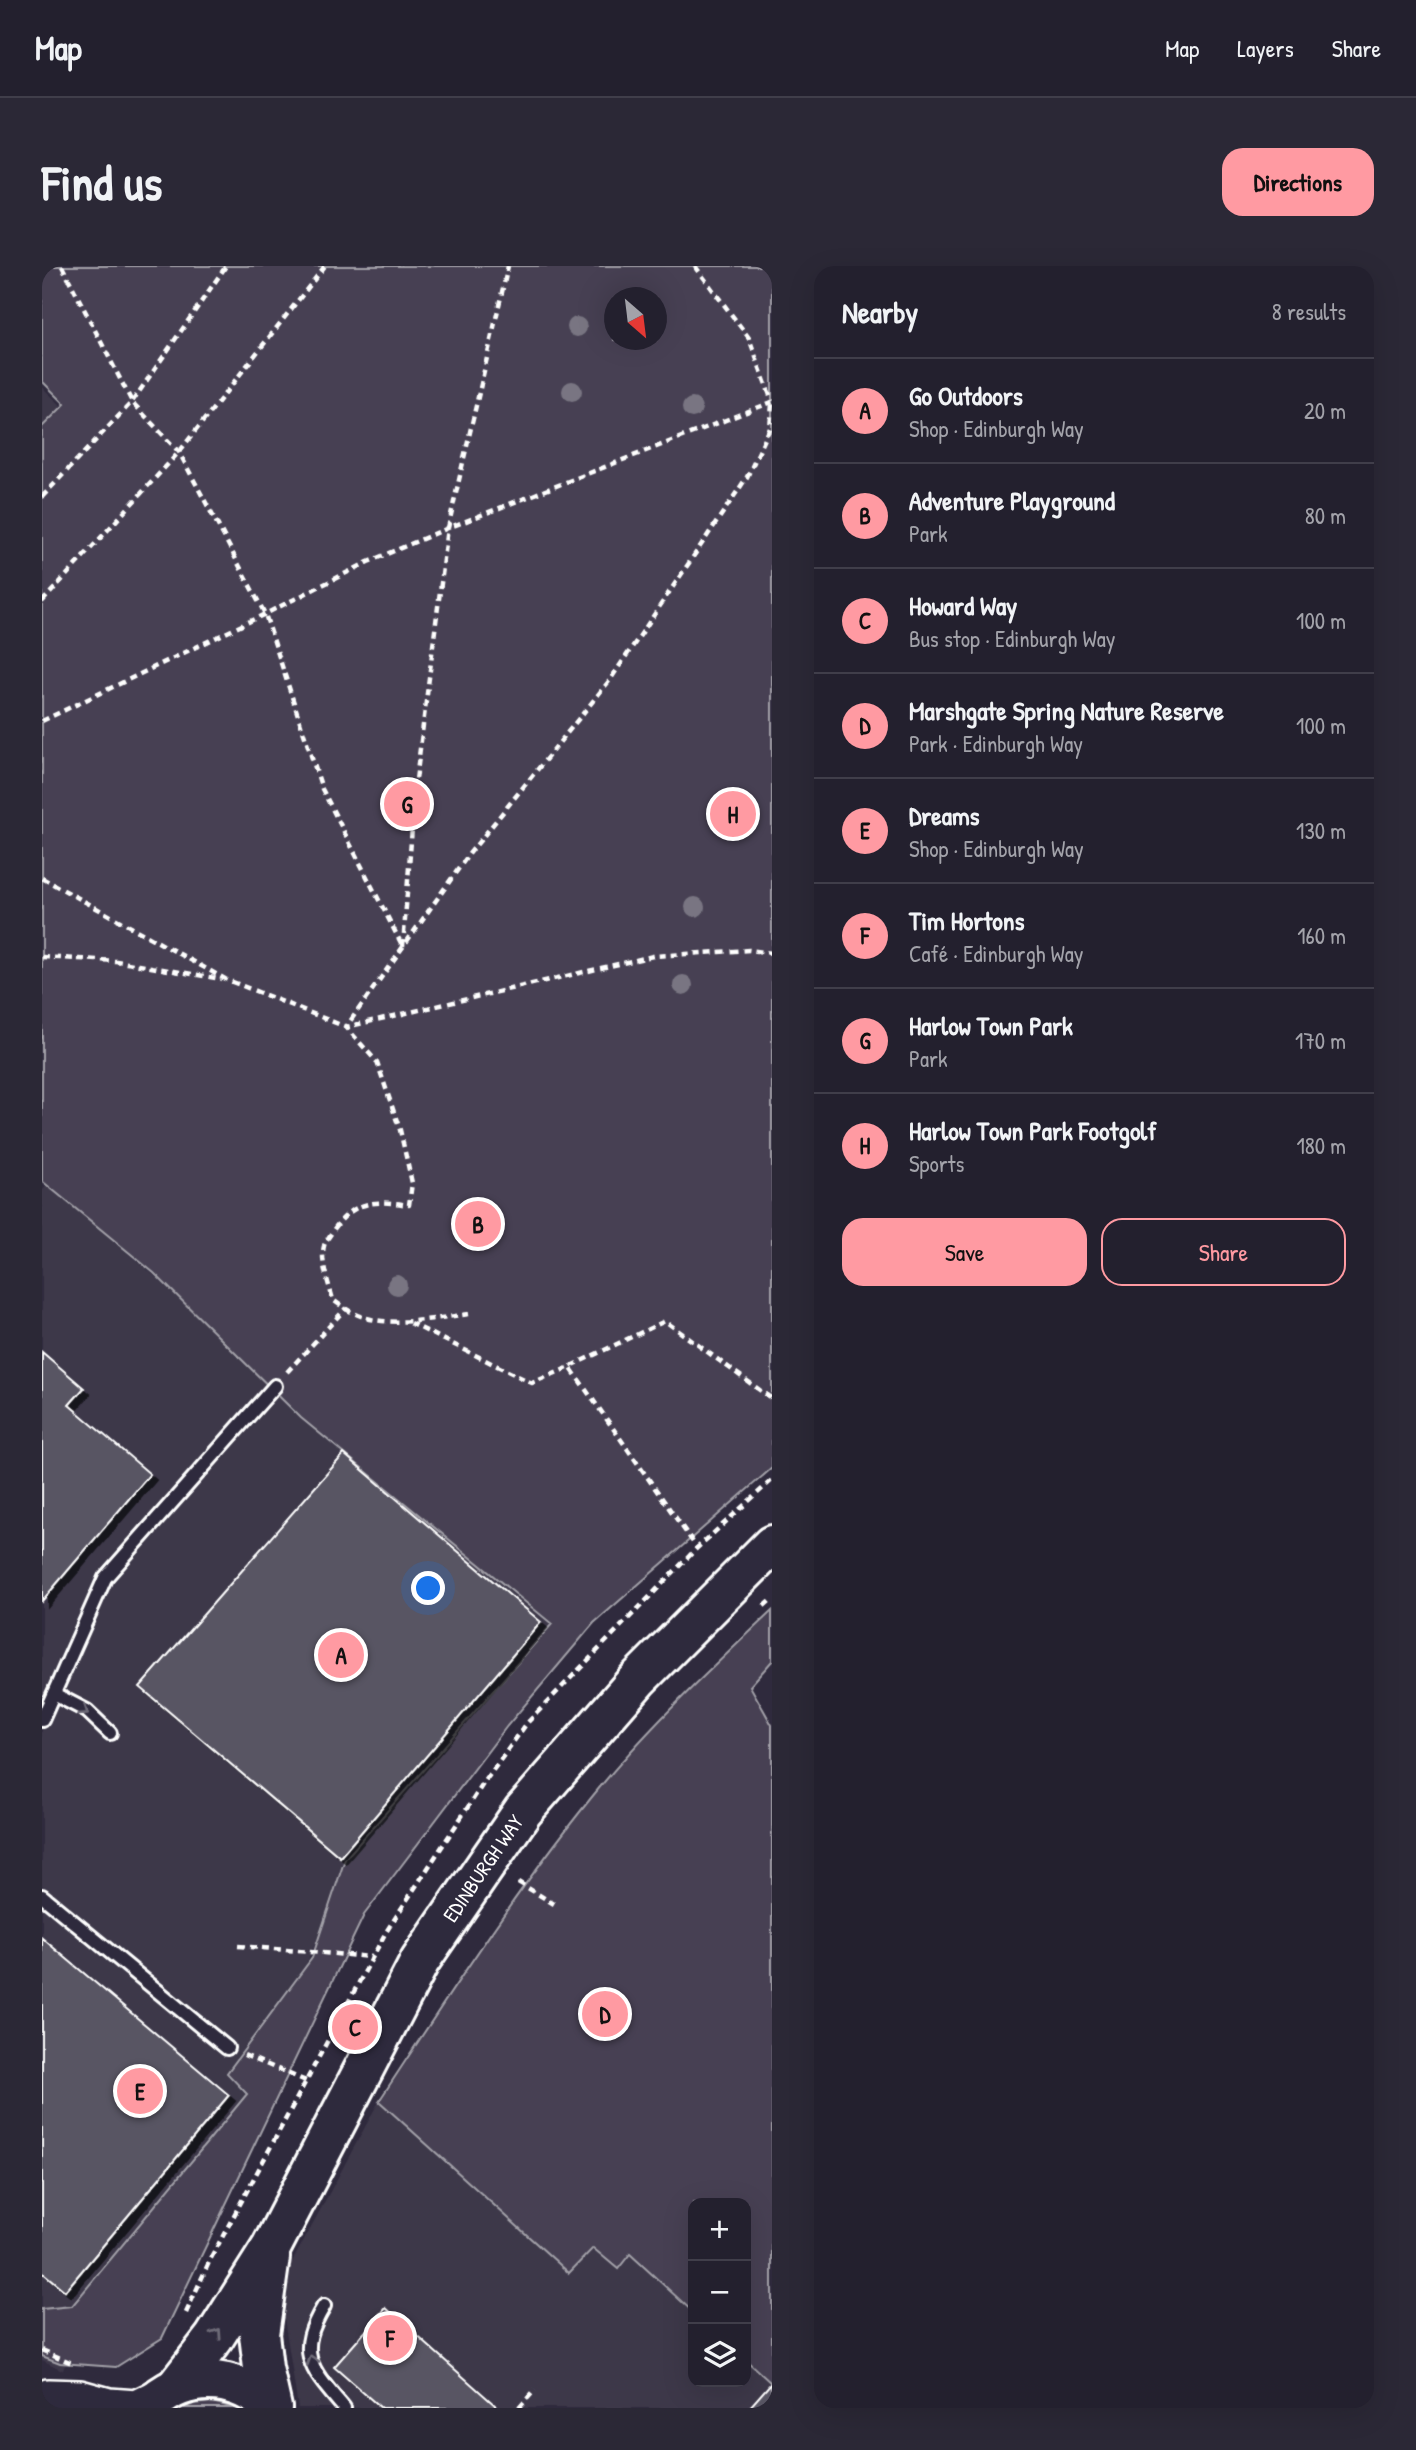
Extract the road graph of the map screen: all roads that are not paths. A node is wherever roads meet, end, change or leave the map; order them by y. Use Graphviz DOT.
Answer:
graph roads {
  1 [pos="275,1386"];
  2 [pos="772,1545"];
  3 [pos="54,1694"];
  4 [pos="42,1720"];
  5 [pos="110,1733"];
  6 [pos="42,1896"];
  7 [pos="227,2048"];
  8 [pos="271,2248"];
  9 [pos="324,2306"];
  10 [pos="162,2397"];
  11 [pos="51,2399"];
  12 [pos="271,2408"];
  13 [pos="344,2408"];
  1 -- 3 [label="lane"];
  2 -- 8 [label="highway, EDINBURGH WAY"];
  3 -- 4 [label="lane"];
  3 -- 5 [label="lane, one-way"];
  6 -- 7 [label="lane"];
  10 -- 8 [label="highway, EDINBURGH WAY, one-way"];
  8 -- 12 [label="highway, EDINBURGH WAY"];
  13 -- 9 [label="lane, one-way"];
  10 -- 11 [label="street"];
  10 -- 12 [label="highway"];
}
